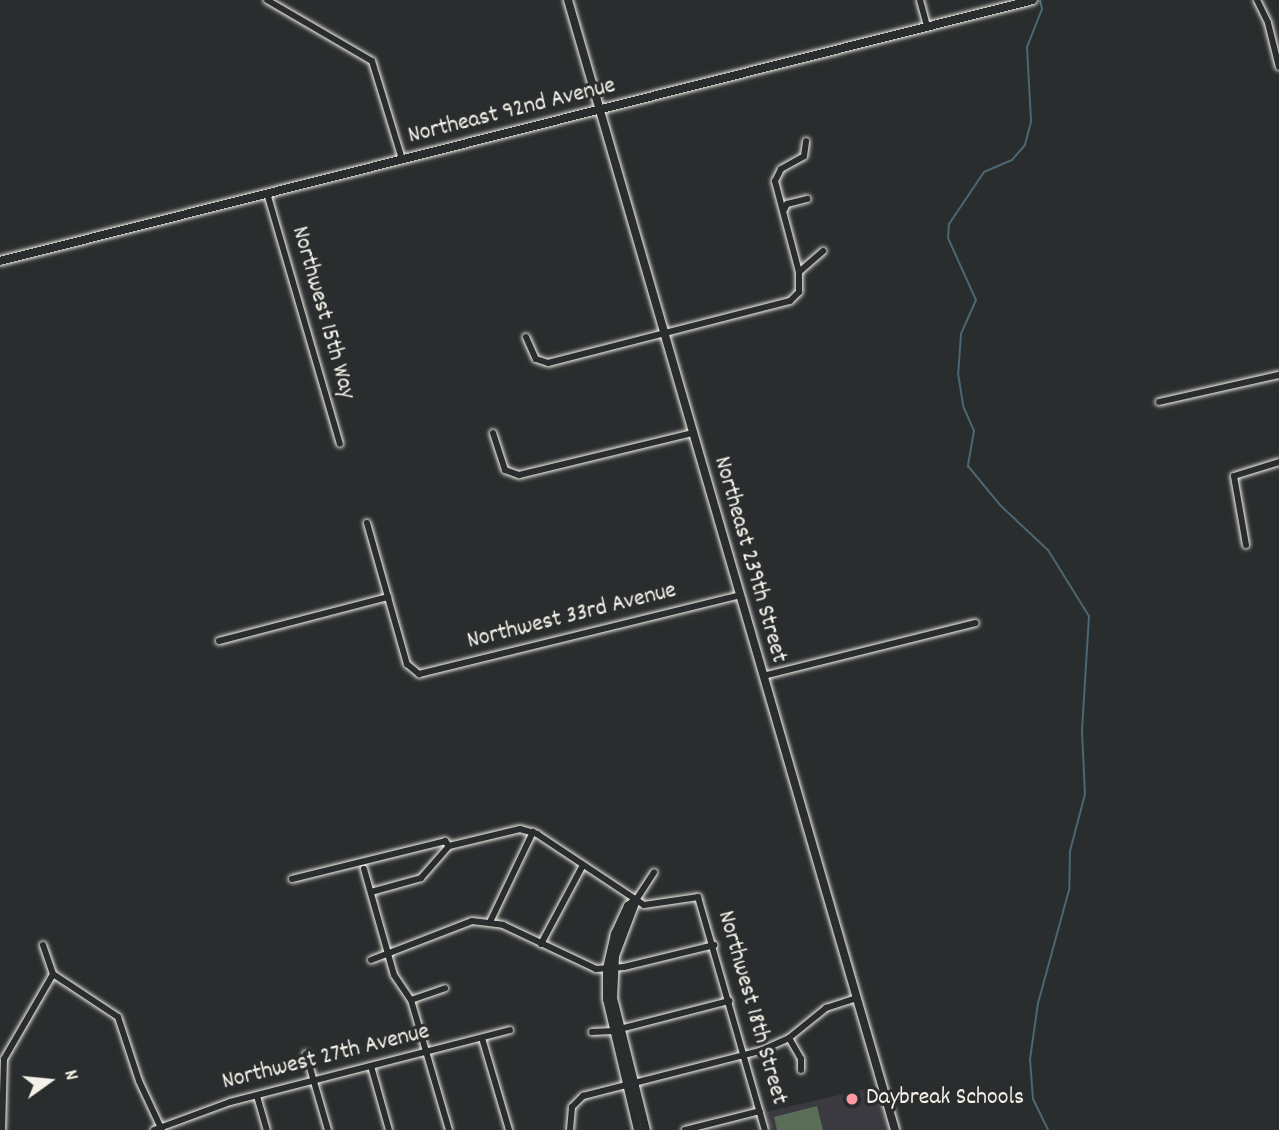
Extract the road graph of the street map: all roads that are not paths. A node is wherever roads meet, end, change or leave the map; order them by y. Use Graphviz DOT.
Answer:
graph roads {
  1 [pos="267,0"];
  2 [pos="568,0"];
  3 [pos="920,0"];
  4 [pos="1033,0"];
  5 [pos="1257,0"];
  6 [pos="928,27"];
  7 [pos="1279,67"];
  8 [pos="599,110"];
  9 [pos="806,141"];
  10 [pos="402,159"];
  11 [pos="267,193"];
  12 [pos="807,198"];
  13 [pos="784,210"];
  14 [pos="822,251"];
  15 [pos="0,261"];
  16 [pos="799,272"];
  17 [pos="663,332"];
  18 [pos="526,337"];
  19 [pos="1279,374"];
  20 [pos="1159,402"];
  21 [pos="493,433"];
  22 [pos="693,433"];
  23 [pos="340,444"];
  24 [pos="1279,462"];
  25 [pos="367,523"];
  26 [pos="1246,545"];
  27 [pos="740,595"];
  28 [pos="388,597"];
  29 [pos="976,623"];
  30 [pos="219,641"];
  31 [pos="763,676"];
  32 [pos="533,832"];
  33 [pos="449,846"];
  34 [pos="583,865"];
  35 [pos="364,869"];
  36 [pos="654,872"];
  37 [pos="292,879"];
  38 [pos="371,892"];
  39 [pos="636,900"];
  40 [pos="490,922"];
  41 [pos="541,943"];
  42 [pos="43,945"];
  43 [pos="714,945"];
  44 [pos="387,951"];
  45 [pos="371,960"];
  46 [pos="610,969"];
  47 [pos="53,974"];
  48 [pos="445,988"];
  49 [pos="856,998"];
  50 [pos="411,1000"];
  51 [pos="729,1001"];
  52 [pos="510,1030"];
  53 [pos="617,1030"];
  54 [pos="592,1032"];
  55 [pos="482,1038"];
  56 [pos="789,1038"];
  57 [pos="427,1052"];
  58 [pos="306,1055"];
  59 [pos="745,1056"];
  60 [pos="371,1066"];
  61 [pos="801,1070"];
  62 [pos="314,1081"];
  63 [pos="631,1084"];
  64 [pos="0,1088"];
  65 [pos="257,1096"];
  66 [pos="760,1111"];
  67 [pos="159,1129"];
  68 [pos="2,1130"];
  69 [pos="267,1130"];
  70 [pos="328,1130"];
  71 [pos="389,1130"];
  72 [pos="449,1130"];
  73 [pos="509,1130"];
  74 [pos="570,1130"];
  75 [pos="638,1130"];
  76 [pos="646,1130"];
  77 [pos="685,1130"];
  78 [pos="765,1130"];
  79 [pos="895,1130"];
  1 -- 10 [label="street"];
  2 -- 8 [label="street, Northeast 239th Street"];
  3 -- 6 [label="street"];
  4 -- 6 [label="street, Northeast 92nd Avenue"];
  5 -- 7 [label="street"];
  6 -- 8 [label="street, Northeast 92nd Avenue"];
  8 -- 10 [label="street, Northeast 92nd Avenue"];
  8 -- 17 [label="street, Northeast 239th Street"];
  9 -- 13 [label="street"];
  10 -- 11 [label="street, Northeast 92nd Avenue"];
  11 -- 15 [label="street, Northeast 92nd Avenue"];
  11 -- 23 [label="street, Northwest 15th Way"];
  12 -- 13 [label="street"];
  13 -- 16 [label="street"];
  14 -- 16 [label="street"];
  16 -- 17 [label="street"];
  17 -- 18 [label="street"];
  17 -- 22 [label="street, Northeast 239th Street"];
  19 -- 20 [label="street"];
  21 -- 22 [label="street"];
  22 -- 27 [label="street, Northeast 239th Street"];
  24 -- 26 [label="street"];
  25 -- 28 [label="street"];
  27 -- 28 [label="street, Northwest 33rd Avenue"];
  27 -- 31 [label="street, Northeast 239th Street"];
  28 -- 30 [label="street"];
  29 -- 31 [label="street"];
  31 -- 49 [label="street, Northeast 239th Street"];
  32 -- 33 [label="street"];
  32 -- 34 [label="street"];
  32 -- 40 [label="street"];
  33 -- 37 [label="street"];
  33 -- 38 [label="street"];
  34 -- 39 [label="street"];
  34 -- 41 [label="street"];
  35 -- 38 [label="street"];
  36 -- 39 [label="street"];
  38 -- 44 [label="street"];
  39 -- 43 [label="street, Northwest 18th Street"];
  39 -- 46 [label="street"];
  40 -- 41 [label="street"];
  40 -- 44 [label="street"];
  41 -- 46 [label="street"];
  42 -- 47 [label="street"];
  43 -- 46 [label="street"];
  43 -- 51 [label="street, Northwest 18th Street"];
  44 -- 45 [label="street"];
  44 -- 50 [label="street"];
  46 -- 53 [label="street"];
  47 -- 64 [label="street"];
  47 -- 67 [label="street"];
  48 -- 50 [label="street"];
  49 -- 56 [label="street"];
  49 -- 79 [label="street, Northeast 239th Street"];
  50 -- 57 [label="street"];
  51 -- 53 [label="street"];
  51 -- 59 [label="street, Northwest 18th Street"];
  52 -- 55 [label="street, Northwest 27th Avenue"];
  53 -- 54 [label="street"];
  53 -- 63 [label="street"];
  55 -- 57 [label="street, Northwest 27th Avenue"];
  55 -- 73 [label="street"];
  56 -- 59 [label="street"];
  56 -- 61 [label="street"];
  57 -- 60 [label="street, Northwest 27th Avenue"];
  57 -- 72 [label="street"];
  58 -- 62 [label="street"];
  59 -- 63 [label="street"];
  59 -- 66 [label="street, Northwest 18th Street"];
  60 -- 62 [label="street, Northwest 27th Avenue"];
  60 -- 71 [label="street"];
  62 -- 65 [label="street, Northwest 27th Avenue"];
  62 -- 70 [label="street"];
  63 -- 74 [label="street"];
  63 -- 75 [label="street"];
  63 -- 76 [label="street"];
  64 -- 68 [label="street"];
  65 -- 67 [label="street, Northwest 27th Avenue"];
  65 -- 69 [label="street"];
  66 -- 77 [label="street"];
  66 -- 78 [label="street, Northwest 18th Street"];
}
